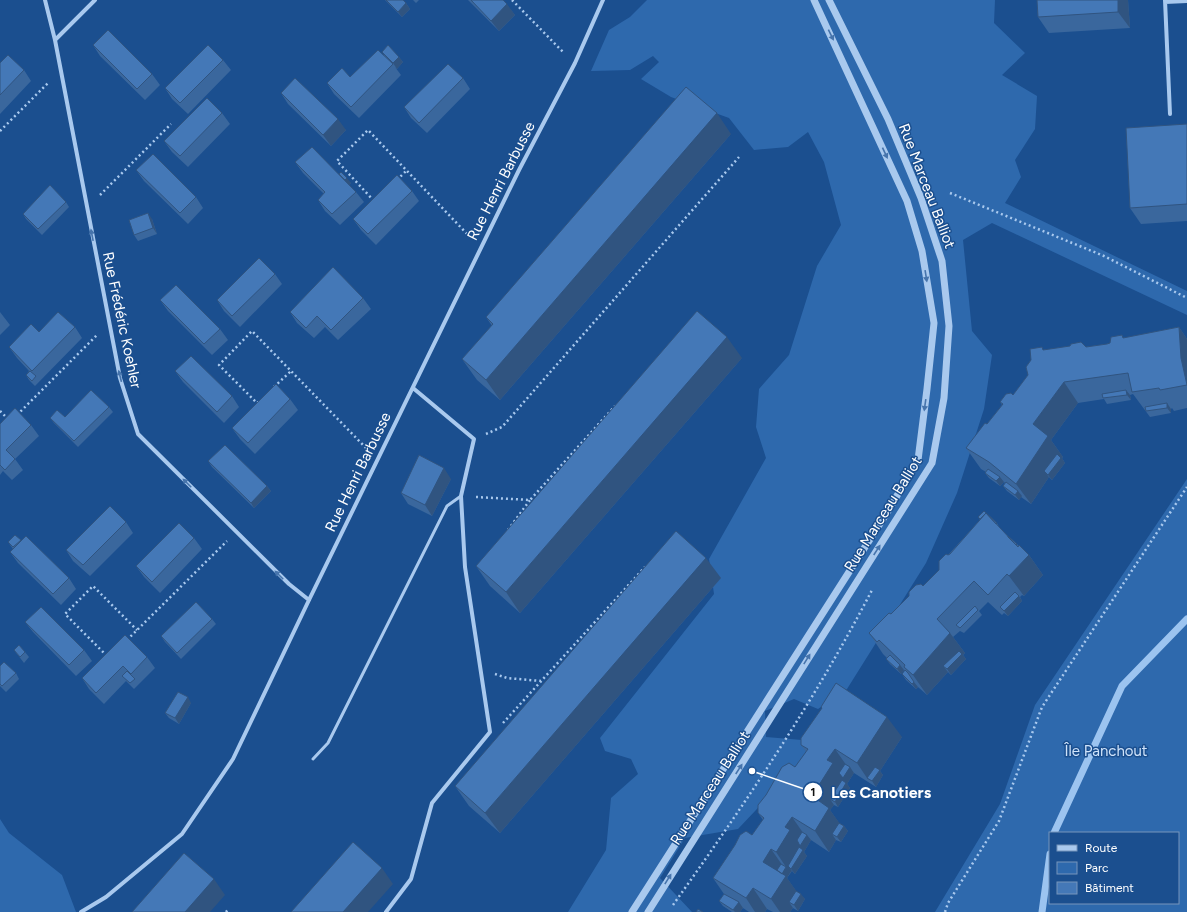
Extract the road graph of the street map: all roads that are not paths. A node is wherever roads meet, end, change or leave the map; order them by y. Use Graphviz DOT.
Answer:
graph roads {
  1 [pos="45,0"];
  2 [pos="95,0"];
  3 [pos="603,0"];
  4 [pos="814,0"];
  5 [pos="829,0"];
  6 [pos="1165,1"];
  7 [pos="1187,1"];
  8 [pos="55,40"];
  9 [pos="1170,114"];
  10 [pos="413,388"];
  11 [pos="461,496"];
  12 [pos="309,600"];
  13 [pos="313,759"];
  14 [pos="81,912"];
  15 [pos="386,912"];
  16 [pos="632,912"];
  17 [pos="648,912"];
  1 -- 8 [label="street, Rue Frédéric Koehler"];
  2 -- 8 [label="street"];
  3 -- 10 [label="street, Rue Henri Barbusse"];
  4 -- 16 [label="street, Rue Marceau Balliot, one-way"];
  17 -- 5 [label="street, Rue Marceau Balliot, one-way"];
  6 -- 7 [label="street"];
  6 -- 9 [label="street"];
  12 -- 8 [label="street, Rue Frédéric Koehler, one-way"];
  10 -- 11 [label="street"];
  10 -- 12 [label="street, Rue Henri Barbusse"];
  11 -- 13 [label="lane"];
  11 -- 15 [label="street"];
  12 -- 14 [label="street, Rue Henri Barbusse"];
}
